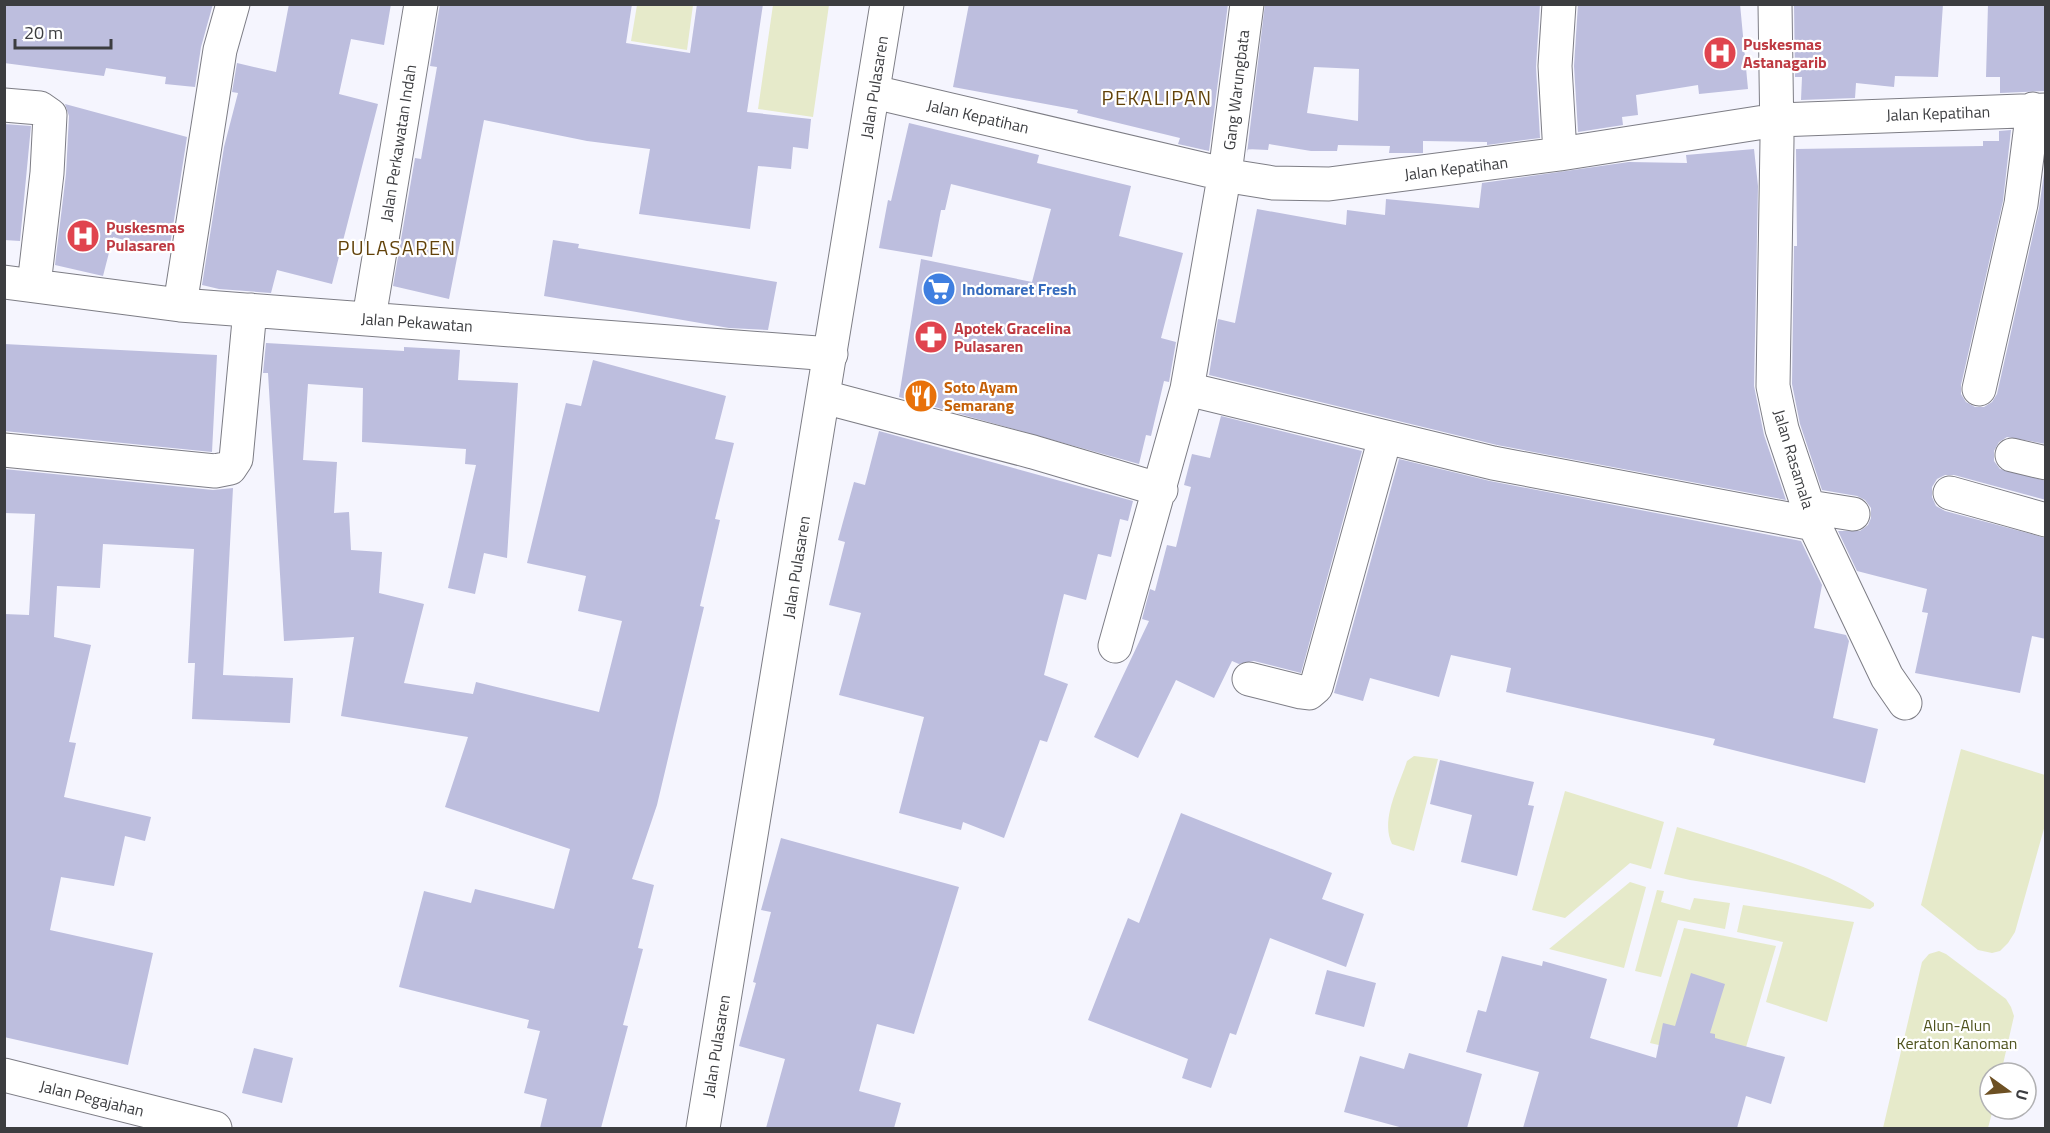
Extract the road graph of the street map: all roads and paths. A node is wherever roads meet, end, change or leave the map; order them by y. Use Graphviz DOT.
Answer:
graph roads {
  1 [pos="233,4"];
  2 [pos="421,4"];
  3 [pos="887,4"];
  4 [pos="1247,4"];
  5 [pos="1559,4"];
  6 [pos="1775,4"];
  7 [pos="874,92"];
  8 [pos="4,105"];
  9 [pos="2039,110"];
  10 [pos="1777,120"];
  11 [pos="1560,154"];
  12 [pos="1224,174"];
  13 [pos="19,283"];
  14 [pos="180,305"];
  15 [pos="250,310"];
  16 [pos="369,318"];
  17 [pos="831,354"];
  18 [pos="1188,389"];
  19 [pos="1979,389"];
  20 [pos="824,397"];
  21 [pos="1385,438"];
  22 [pos="4,450"];
  23 [pos="2012,455"];
  24 [pos="2046,463"];
  25 [pos="1161,490"];
  26 [pos="1950,494"];
  27 [pos="1853,514"];
  28 [pos="1811,516"];
  29 [pos="2046,520"];
  30 [pos="1115,646"];
  31 [pos="1249,679"];
  32 [pos="1905,703"];
  33 [pos="4,1075"];
  34 [pos="214,1128"];
  35 [pos="703,1128"];
  1 -- 14 [label="street"];
  2 -- 16 [label="street, Jalan Perkawatan Indah"];
  3 -- 7 [label="street, Jalan Pulasaren"];
  4 -- 12 [label="street, Gang Warungbata"];
  5 -- 11 [label="street"];
  6 -- 10 [label="street, Jalan Rasamala"];
  7 -- 12 [label="street, Jalan Kepatihan"];
  7 -- 17 [label="street, Jalan Pulasaren"];
  8 -- 13 [label="street"];
  9 -- 10 [label="street, Jalan Kepatihan"];
  9 -- 19 [label="street"];
  10 -- 11 [label="street, Jalan Kepatihan"];
  10 -- 28 [label="street, Jalan Rasamala"];
  11 -- 12 [label="street, Jalan Kepatihan"];
  12 -- 18 [label="street, Gang Warungbata"];
  13 -- 14 [label="street, Jalan Pekawatan"];
  14 -- 15 [label="street, Jalan Pekawatan"];
  15 -- 16 [label="street, Jalan Pekawatan"];
  15 -- 22 [label="street"];
  16 -- 17 [label="street, Jalan Pekawatan"];
  17 -- 20 [label="street, Jalan Pulasaren"];
  18 -- 21 [label="street"];
  18 -- 25 [label="street, Gang Warungbata"];
  20 -- 25 [label="street"];
  20 -- 35 [label="street, Jalan Pulasaren"];
  21 -- 28 [label="street"];
  21 -- 31 [label="street"];
  23 -- 24 [label="street"];
  25 -- 30 [label="street, Gang Warungbata"];
  26 -- 29 [label="street"];
  27 -- 28 [label="street"];
  28 -- 32 [label="street, Jalan Rasamala"];
  33 -- 34 [label="street, Jalan Pegajahan"];
}
